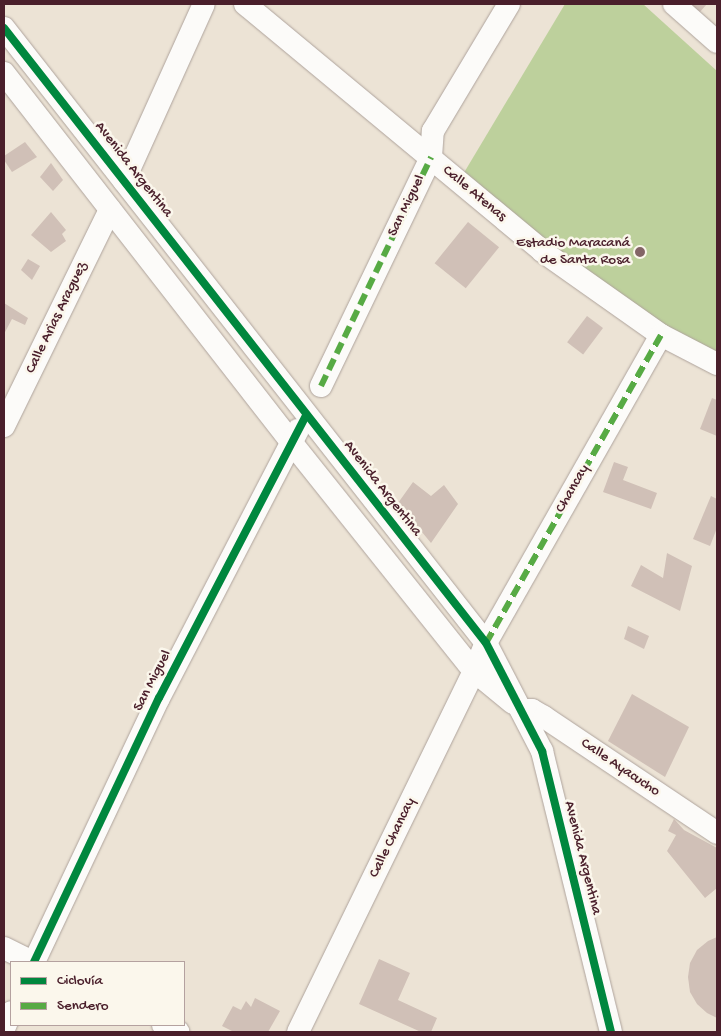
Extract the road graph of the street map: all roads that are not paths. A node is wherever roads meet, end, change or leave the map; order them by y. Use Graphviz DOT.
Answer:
graph roads {
  1 [pos="204,4"];
  2 [pos="245,4"];
  3 [pos="509,4"];
  4 [pos="674,4"];
  5 [pos="4,28"];
  6 [pos="717,42"];
  7 [pos="4,73"];
  8 [pos="431,157"];
  9 [pos="124,180"];
  10 [pos="110,210"];
  11 [pos="661,335"];
  12 [pos="717,364"];
  13 [pos="321,386"];
  14 [pos="306,416"];
  15 [pos="4,426"];
  16 [pos="291,442"];
  17 [pos="486,643"];
  18 [pos="474,671"];
  19 [pos="521,710"];
  20 [pos="717,833"];
  21 [pos="4,948"];
  22 [pos="32,961"];
  23 [pos="34,961"];
  24 [pos="10,1014"];
  25 [pos="165,1026"];
  26 [pos="4,1029"];
  27 [pos="179,1032"];
  28 [pos="298,1032"];
  29 [pos="611,1032"];
  1 -- 9 [label="street"];
  2 -- 8 [label="street, Calle Atenas"];
  3 -- 8 [label="street, San Miguel"];
  4 -- 6 [label="street"];
  5 -- 9 [label="street, Avenida Argentina"];
  7 -- 10 [label="street, Avenida Argentina"];
  8 -- 11 [label="street, Calle Atenas"];
  8 -- 13 [label="street, San Miguel"];
  9 -- 14 [label="street, Avenida Argentina"];
  10 -- 15 [label="street, Calle Arias Araguez"];
  10 -- 16 [label="street, Avenida Argentina"];
  11 -- 12 [label="street, Calle Atenas"];
  11 -- 17 [label="street, Chancay"];
  14 -- 16 [label="street, San Miguel"];
  14 -- 17 [label="street, Avenida Argentina"];
  16 -- 18 [label="street, Avenida Argentina"];
  16 -- 23 [label="street, San Miguel"];
  17 -- 18 [label="street, Calle Chancay"];
  17 -- 19 [label="street, Avenida Argentina"];
  18 -- 19 [label="street, Avenida Argentina"];
  18 -- 28 [label="street, Calle Chancay"];
  19 -- 20 [label="street, Calle Ayacucho"];
  19 -- 29 [label="street, Avenida Argentina"];
  21 -- 22 [label="street"];
  24 -- 26 [label="street"];
  25 -- 27 [label="street"];
}
